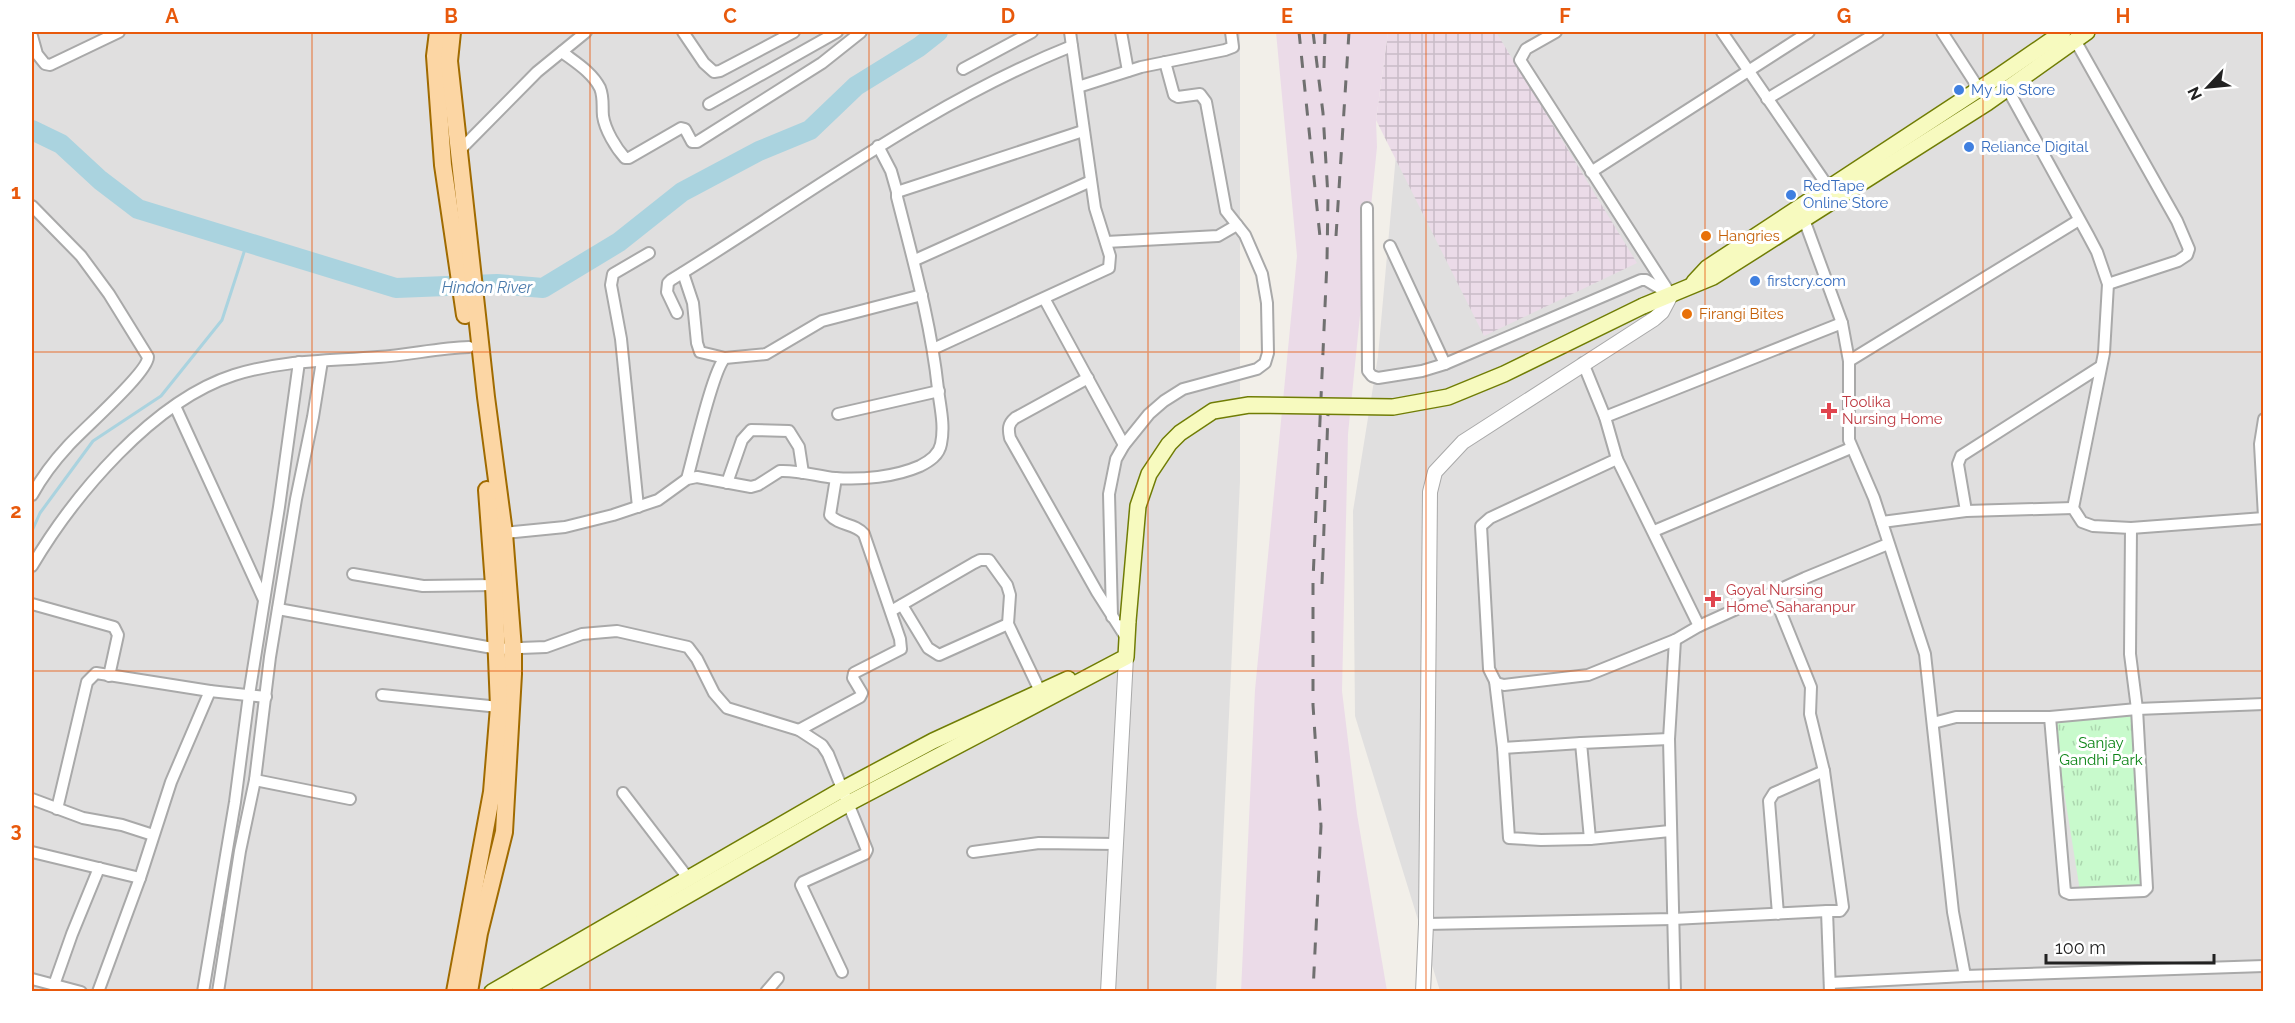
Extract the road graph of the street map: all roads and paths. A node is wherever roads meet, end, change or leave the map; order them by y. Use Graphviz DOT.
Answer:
graph roads {
  1 [pos="119,32"];
  2 [pos="438,32"];
  3 [pos="452,32"];
  4 [pos="586,32"];
  5 [pos="683,32"];
  6 [pos="794,32"];
  7 [pos="837,32"];
  8 [pos="861,32"];
  9 [pos="1032,32"];
  10 [pos="1070,32"];
  11 [pos="1121,32"];
  12 [pos="1232,32"];
  13 [pos="1556,32"];
  14 [pos="1722,32"];
  15 [pos="1809,32"];
  16 [pos="1878,32"];
  17 [pos="1941,32"];
  18 [pos="2075,34"];
  19 [pos="1542,35"];
  20 [pos="32,36"];
  21 [pos="1072,46"];
  22 [pos="562,52"];
  23 [pos="1165,62"];
  24 [pos="963,69"];
  25 [pos="1128,70"];
  26 [pos="1748,71"];
  27 [pos="1078,87"];
  28 [pos="2007,88"];
  29 [pos="1979,89"];
  30 [pos="1767,99"];
  31 [pos="709,104"];
  32 [pos="447,120"];
  33 [pos="1083,130"];
  34 [pos="878,146"];
  35 [pos="458,152"];
  36 [pos="443,165"];
  37 [pos="1591,172"];
  38 [pos="1091,180"];
  39 [pos="1829,189"];
  40 [pos="897,192"];
  41 [pos="32,206"];
  42 [pos="1367,208"];
  43 [pos="1802,213"];
  44 [pos="2079,220"];
  45 [pos="1237,225"];
  46 [pos="460,228"];
  47 [pos="1106,242"];
  48 [pos="1390,246"];
  49 [pos="649,253"];
  50 [pos="915,260"];
  51 [pos="683,273"];
  52 [pos="2108,284"];
  53 [pos="922,295"];
  54 [pos="1671,295"];
  55 [pos="1045,300"];
  56 [pos="677,313"];
  57 [pos="1842,324"];
  58 [pos="472,344"];
  59 [pos="933,349"];
  60 [pos="725,358"];
  61 [pos="311,361"];
  62 [pos="1849,361"];
  63 [pos="1583,363"];
  64 [pos="1445,364"];
  65 [pos="2100,367"];
  66 [pos="1088,378"];
  67 [pos="939,391"];
  68 [pos="175,406"];
  69 [pos="838,414"];
  70 [pos="1605,417"];
  71 [pos="2264,419"];
  72 [pos="1124,445"];
  73 [pos="1851,448"];
  74 [pos="1617,459"];
  75 [pos="803,473"];
  76 [pos="836,478"];
  77 [pos="687,479"];
  78 [pos="727,483"];
  79 [pos="492,490"];
  80 [pos="32,495"];
  81 [pos="638,507"];
  82 [pos="2073,508"];
  83 [pos="1966,511"];
  84 [pos="2264,518"];
  85 [pos="1882,522"];
  86 [pos="2131,528"];
  87 [pos="1654,531"];
  88 [pos="504,533"];
  89 [pos="1888,544"];
  90 [pos="32,566"];
  91 [pos="353,574"];
  92 [pos="494,585"];
  93 [pos="1773,593"];
  94 [pos="264,600"];
  95 [pos="32,604"];
  96 [pos="902,605"];
  97 [pos="278,609"];
  98 [pos="891,611"];
  99 [pos="1112,617"];
  100 [pos="1008,624"];
  101 [pos="1699,626"];
  102 [pos="1127,640"];
  103 [pos="1675,640"];
  104 [pos="505,649"];
  105 [pos="1126,657"];
  106 [pos="1092,674"];
  107 [pos="108,676"];
  108 [pos="1494,681"];
  109 [pos="210,691"];
  110 [pos="1040,691"];
  111 [pos="382,694"];
  112 [pos="257,696"];
  113 [pos="2264,704"];
  114 [pos="499,707"];
  115 [pos="2137,709"];
  116 [pos="2050,717"];
  117 [pos="1934,723"];
  118 [pos="799,730"];
  119 [pos="1669,739"];
  120 [pos="1581,743"];
  121 [pos="1503,748"];
  122 [pos="1824,771"];
  123 [pos="255,780"];
  124 [pos="623,793"];
  125 [pos="846,796"];
  126 [pos="32,799"];
  127 [pos="350,799"];
  128 [pos="57,809"];
  129 [pos="1670,831"];
  130 [pos="153,835"];
  131 [pos="1590,839"];
  132 [pos="1116,844"];
  133 [pos="32,852"];
  134 [pos="973,852"];
  135 [pos="232,854"];
  136 [pos="99,868"];
  137 [pos="140,878"];
  138 [pos="688,878"];
  139 [pos="1827,912"];
  140 [pos="1778,914"];
  141 [pos="1673,919"];
  142 [pos="1426,924"];
  143 [pos="2264,966"];
  144 [pos="842,972"];
  145 [pos="1965,976"];
  146 [pos="778,978"];
  147 [pos="32,979"];
  148 [pos="1934,979"];
  149 [pos="46,986"];
  150 [pos="1830,987"];
  151 [pos="81,992"];
  152 [pos="98,992"];
  153 [pos="203,992"];
  154 [pos="218,992"];
  155 [pos="455,992"];
  156 [pos="470,992"];
  157 [pos="492,992"];
  158 [pos="519,992"];
  159 [pos="766,992"];
  160 [pos="1108,992"];
  161 [pos="1423,992"];
  162 [pos="1675,992"];
  163 [pos="1935,992"];
  1 -- 20 [label="street"];
  2 -- 32 [label="main road"];
  3 -- 32 [label="main road"];
  4 -- 22 [label="street"];
  5 -- 6 [label="street"];
  7 -- 31 [label="street"];
  8 -- 22 [label="street"];
  9 -- 24 [label="street"];
  10 -- 21 [label="street"];
  11 -- 25 [label="street"];
  12 -- 23 [label="street"];
  13 -- 19 [label="street"];
  14 -- 26 [label="street"];
  15 -- 26 [label="street"];
  16 -- 30 [label="street"];
  17 -- 29 [label="street"];
  18 -- 28 [label="main road"];
  18 -- 29 [label="main road"];
  18 -- 52 [label="street"];
  19 -- 37 [label="street"];
  21 -- 27 [label="street"];
  21 -- 34 [label="street"];
  22 -- 35 [label="street"];
  23 -- 25 [label="street"];
  23 -- 45 [label="street"];
  25 -- 27 [label="street"];
  26 -- 30 [label="street"];
  26 -- 37 [label="street"];
  27 -- 33 [label="street"];
  28 -- 43 [label="main road"];
  28 -- 44 [label="street"];
  29 -- 39 [label="main road"];
  30 -- 39 [label="street"];
  32 -- 35 [label="main road"];
  32 -- 36 [label="main road"];
  33 -- 38 [label="street"];
  33 -- 40 [label="street"];
  34 -- 40 [label="street"];
  34 -- 51 [label="street"];
  35 -- 36 [label="street"];
  35 -- 46 [label="main road"];
  36 -- 46 [label="main road"];
  37 -- 54 [label="street"];
  38 -- 47 [label="street"];
  38 -- 50 [label="street"];
  39 -- 43 [label="main road"];
  40 -- 50 [label="street"];
  41 -- 80 [label="street"];
  42 -- 64 [label="street"];
  43 -- 54 [label="main road"];
  43 -- 57 [label="street"];
  44 -- 52 [label="street"];
  44 -- 62 [label="street"];
  45 -- 47 [label="street"];
  45 -- 72 [label="street"];
  46 -- 58 [label="main road"];
  47 -- 55 [label="street"];
  48 -- 64 [label="street"];
  49 -- 81 [label="street"];
  50 -- 53 [label="street"];
  51 -- 56 [label="street"];
  51 -- 60 [label="street"];
  52 -- 65 [label="street"];
  53 -- 59 [label="street"];
  53 -- 60 [label="street"];
  54 -- 63 [label="street"];
  54 -- 64 [label="street"];
  54 -- 102 [label="main road, bridge"];
  55 -- 59 [label="street"];
  55 -- 66 [label="street"];
  57 -- 62 [label="street"];
  57 -- 70 [label="street"];
  58 -- 61 [label="street"];
  58 -- 79 [label="main road"];
  59 -- 67 [label="street"];
  60 -- 77 [label="street"];
  61 -- 68 [label="street"];
  61 -- 94 [label="street"];
  61 -- 97 [label="street"];
  62 -- 73 [label="street"];
  63 -- 70 [label="street"];
  63 -- 142 [label="street"];
  65 -- 82 [label="street"];
  65 -- 83 [label="street"];
  66 -- 72 [label="street"];
  66 -- 99 [label="street"];
  67 -- 69 [label="street"];
  67 -- 76 [label="street"];
  68 -- 90 [label="street"];
  68 -- 94 [label="street"];
  70 -- 74 [label="street"];
  71 -- 84 [label="street"];
  72 -- 99 [label="street"];
  73 -- 85 [label="street"];
  73 -- 87 [label="street"];
  74 -- 87 [label="street"];
  74 -- 108 [label="street"];
  75 -- 76 [label="street"];
  75 -- 78 [label="street"];
  75 -- 78 [label="street"];
  76 -- 98 [label="street"];
  77 -- 78 [label="street"];
  77 -- 81 [label="street"];
  79 -- 88 [label="main road"];
  79 -- 92 [label="main road"];
  81 -- 88 [label="street"];
  82 -- 83 [label="street"];
  82 -- 86 [label="street"];
  83 -- 85 [label="street"];
  84 -- 86 [label="street"];
  85 -- 89 [label="street"];
  86 -- 115 [label="street"];
  87 -- 101 [label="street"];
  88 -- 104 [label="main road"];
  89 -- 93 [label="street"];
  89 -- 117 [label="street"];
  91 -- 92 [label="street"];
  92 -- 104 [label="main road"];
  93 -- 101 [label="street"];
  93 -- 122 [label="street"];
  94 -- 112 [label="street"];
  95 -- 107 [label="street"];
  96 -- 98 [label="street"];
  96 -- 100 [label="street"];
  96 -- 100 [label="street"];
  97 -- 104 [label="street"];
  97 -- 112 [label="street"];
  98 -- 118 [label="street"];
  99 -- 102 [label="street"];
  100 -- 110 [label="street"];
  101 -- 103 [label="street"];
  102 -- 105 [label="main road"];
  103 -- 108 [label="street"];
  103 -- 119 [label="street"];
  104 -- 114 [label="main road"];
  104 -- 118 [label="street"];
  104 -- 156 [label="main road"];
  105 -- 106 [label="main road"];
  105 -- 132 [label="street"];
  106 -- 110 [label="main road"];
  106 -- 125 [label="main road"];
  107 -- 109 [label="street"];
  107 -- 128 [label="street"];
  108 -- 121 [label="street"];
  109 -- 112 [label="street"];
  109 -- 130 [label="street"];
  110 -- 125 [label="main road"];
  111 -- 114 [label="street"];
  112 -- 123 [label="street"];
  112 -- 135 [label="street"];
  113 -- 115 [label="street"];
  114 -- 155 [label="main road"];
  115 -- 116 [label="street"];
  115 -- 116 [label="street"];
  116 -- 117 [label="street"];
  117 -- 145 [label="street"];
  118 -- 125 [label="street"];
  119 -- 120 [label="street"];
  119 -- 129 [label="street"];
  120 -- 121 [label="street"];
  120 -- 131 [label="street"];
  121 -- 131 [label="street"];
  122 -- 139 [label="street"];
  122 -- 140 [label="street"];
  123 -- 127 [label="street"];
  123 -- 135 [label="street"];
  124 -- 138 [label="street"];
  125 -- 138 [label="main road"];
  125 -- 144 [label="street"];
  125 -- 158 [label="main road"];
  126 -- 128 [label="street"];
  128 -- 130 [label="street"];
  129 -- 131 [label="street"];
  129 -- 141 [label="street"];
  130 -- 137 [label="street"];
  132 -- 134 [label="street"];
  132 -- 160 [label="street"];
  133 -- 136 [label="street"];
  135 -- 153 [label="street"];
  135 -- 154 [label="street"];
  136 -- 137 [label="street"];
  136 -- 149 [label="street"];
  137 -- 152 [label="street"];
  138 -- 157 [label="main road"];
  139 -- 140 [label="street"];
  139 -- 150 [label="street"];
  140 -- 141 [label="street"];
  141 -- 142 [label="street"];
  141 -- 162 [label="street"];
  142 -- 161 [label="street"];
  143 -- 145 [label="street"];
  145 -- 148 [label="street"];
  146 -- 159 [label="street"];
  147 -- 149 [label="street"];
  148 -- 150 [label="street"];
  148 -- 163 [label="street"];
  149 -- 151 [label="street"];
}
